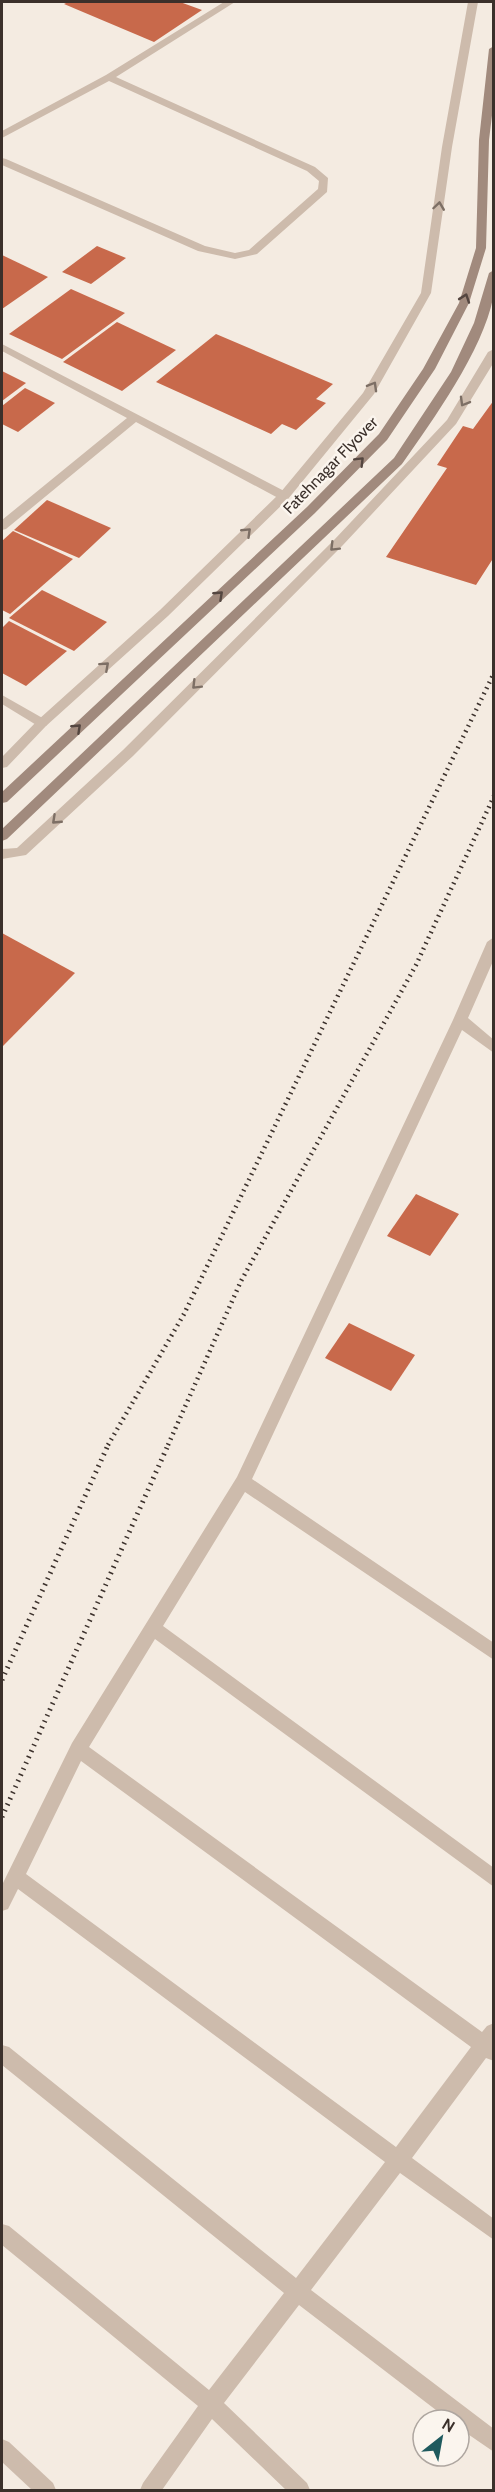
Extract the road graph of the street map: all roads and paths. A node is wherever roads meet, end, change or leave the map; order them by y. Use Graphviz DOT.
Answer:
graph roads {
  1 [pos="230,2"];
  2 [pos="473,2"];
  3 [pos="494,50"];
  4 [pos="109,77"];
  5 [pos="2,135"];
  6 [pos="2,161"];
  7 [pos="494,273"];
  8 [pos="2,347"];
  9 [pos="494,352"];
  10 [pos="135,417"];
  11 [pos="284,496"];
  12 [pos="4,520"];
  13 [pos="2,699"];
  14 [pos="42,723"];
  15 [pos="2,764"];
  16 [pos="2,799"];
  17 [pos="2,836"];
  18 [pos="2,854"];
  19 [pos="494,942"];
  20 [pos="460,1020"];
  21 [pos="493,1046"];
  22 [pos="243,1482"];
  23 [pos="153,1628"];
  24 [pos="494,1653"];
  25 [pos="78,1749"];
  26 [pos="15,1877"];
  27 [pos="494,1879"];
  28 [pos="2,1903"];
  29 [pos="490,2043"];
  30 [pos="2,2054"];
  31 [pos="397,2162"];
  32 [pos="494,2231"];
  33 [pos="2,2233"];
  34 [pos="297,2291"];
  35 [pos="211,2404"];
  36 [pos="494,2442"];
  37 [pos="2,2450"];
  38 [pos="46,2490"];
  39 [pos="150,2490"];
  40 [pos="300,2490"];
  1 -- 4 [label="street"];
  11 -- 2 [label="street, one-way"];
  16 -- 3 [label="main road, Fatehnagar Flyover, one-way"];
  4 -- 5 [label="street"];
  4 -- 6 [label="street"];
  7 -- 17 [label="main road"];
  8 -- 10 [label="street"];
  9 -- 18 [label="street, one-way"];
  10 -- 11 [label="street"];
  10 -- 12 [label="street"];
  14 -- 11 [label="street, one-way"];
  13 -- 14 [label="street"];
  14 -- 15 [label="street"];
  19 -- 20 [label="street"];
  20 -- 21 [label="street"];
  20 -- 22 [label="street"];
  22 -- 23 [label="street"];
  22 -- 24 [label="street"];
  23 -- 25 [label="street"];
  23 -- 27 [label="street"];
  25 -- 26 [label="street"];
  25 -- 29 [label="street"];
  26 -- 28 [label="street"];
  26 -- 31 [label="street"];
  29 -- 31 [label="street"];
  30 -- 34 [label="street"];
  31 -- 32 [label="street"];
  31 -- 34 [label="street"];
  33 -- 35 [label="street"];
  34 -- 35 [label="street"];
  34 -- 36 [label="street"];
  35 -- 39 [label="street"];
  35 -- 40 [label="street"];
  37 -- 38 [label="street"];
}
